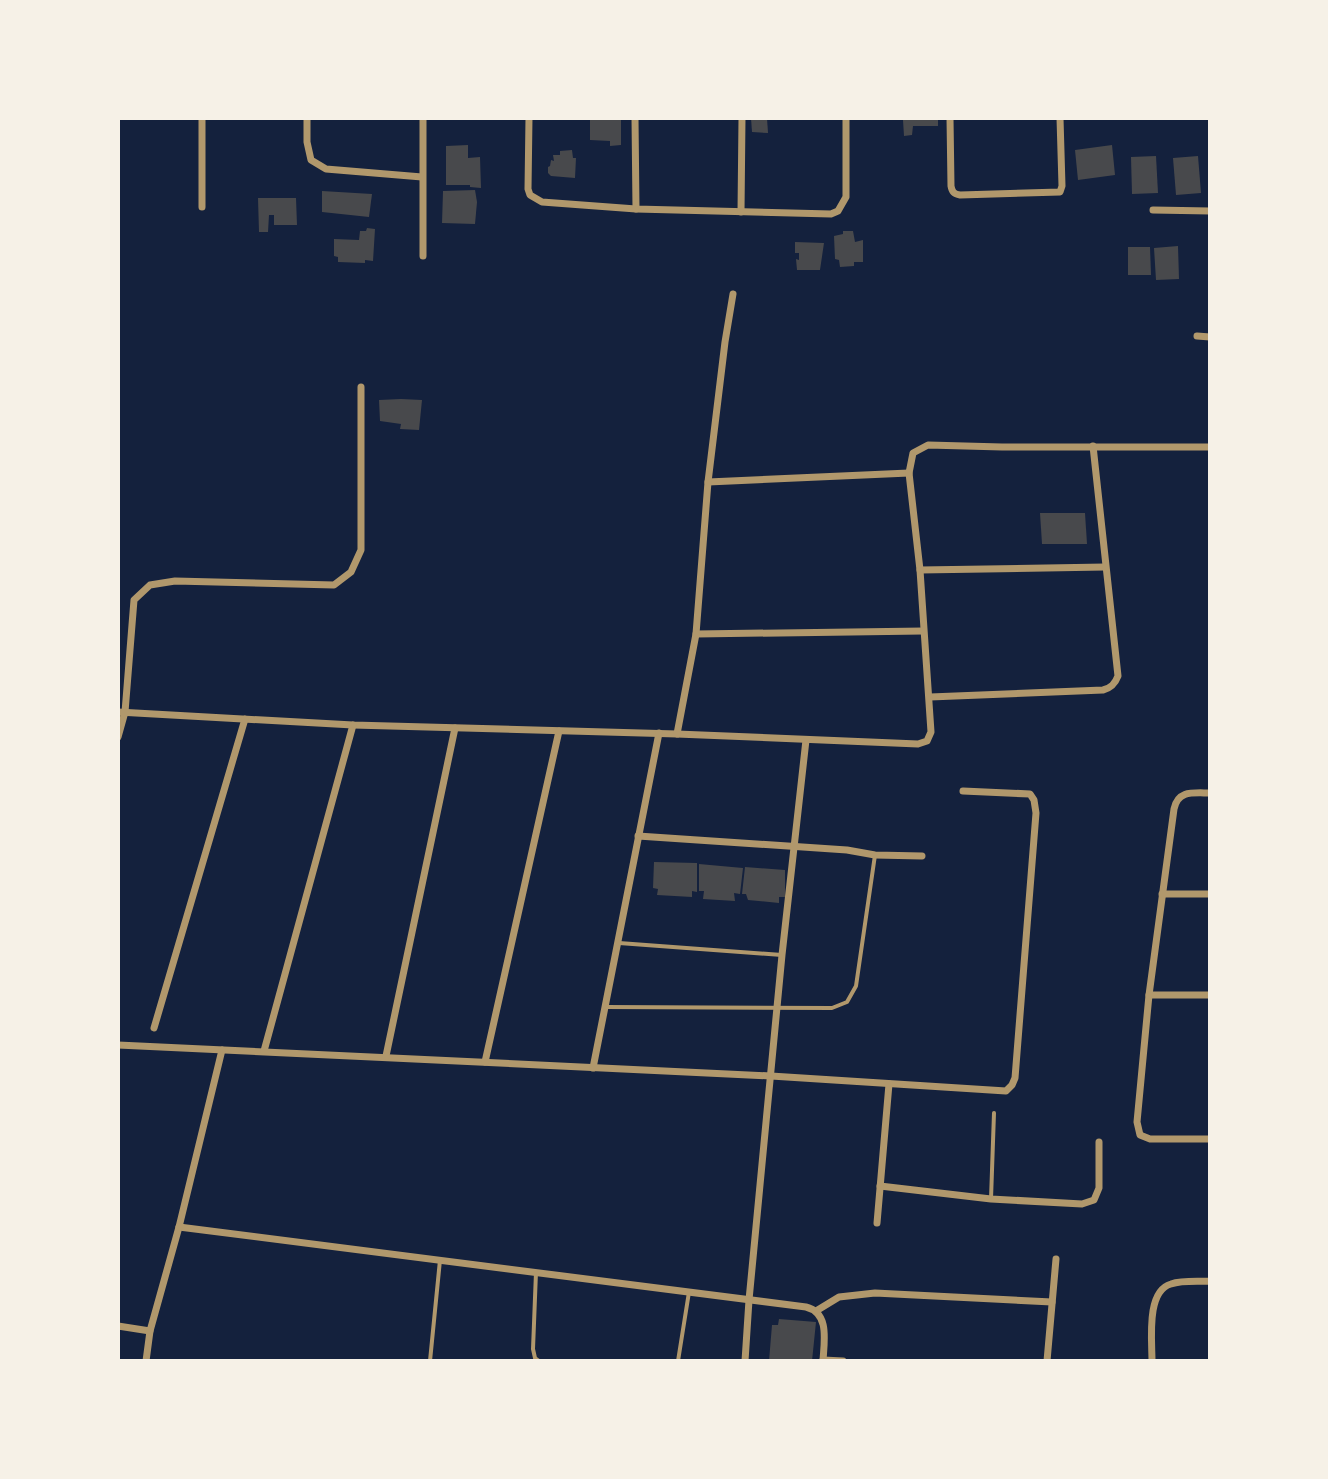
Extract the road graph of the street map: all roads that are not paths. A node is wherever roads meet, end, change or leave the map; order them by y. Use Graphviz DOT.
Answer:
graph roads {
  1 [pos="202,118"];
  2 [pos="307,118"];
  3 [pos="423,118"];
  4 [pos="529,118"];
  5 [pos="635,118"];
  6 [pos="742,118"];
  7 [pos="846,118"];
  8 [pos="950,118"];
  9 [pos="1060,118"];
  10 [pos="422,177"];
  11 [pos="202,207"];
  12 [pos="636,209"];
  13 [pos="1153,210"];
  14 [pos="1210,211"];
  15 [pos="741,212"];
  16 [pos="423,256"];
  17 [pos="733,294"];
  18 [pos="1197,336"];
  19 [pos="1210,337"];
  20 [pos="361,387"];
  21 [pos="1093,446"];
  22 [pos="1210,447"];
  23 [pos="909,473"];
  24 [pos="708,482"];
  25 [pos="1105,567"];
  26 [pos="920,570"];
  27 [pos="923,631"];
  28 [pos="696,634"];
  29 [pos="930,697"];
  30 [pos="122,712"];
  31 [pos="245,719"];
  32 [pos="353,725"];
  33 [pos="455,728"];
  34 [pos="559,731"];
  35 [pos="659,733"];
  36 [pos="677,734"];
  37 [pos="118,737"];
  38 [pos="806,740"];
  39 [pos="963,791"];
  40 [pos="1210,793"];
  41 [pos="638,836"];
  42 [pos="793,846"];
  43 [pos="875,855"];
  44 [pos="922,856"];
  45 [pos="1162,894"];
  46 [pos="1210,894"];
  47 [pos="617,943"];
  48 [pos="782,955"];
  49 [pos="1149,995"];
  50 [pos="1210,995"];
  51 [pos="604,1007"];
  52 [pos="777,1008"];
  53 [pos="154,1028"];
  54 [pos="118,1045"];
  55 [pos="222,1050"];
  56 [pos="264,1051"];
  57 [pos="386,1056"];
  58 [pos="485,1062"];
  59 [pos="593,1068"];
  60 [pos="771,1076"];
  61 [pos="889,1084"];
  62 [pos="994,1113"];
  63 [pos="1210,1139"];
  64 [pos="1099,1142"];
  65 [pos="880,1186"];
  66 [pos="991,1199"];
  67 [pos="877,1223"];
  68 [pos="179,1227"];
  69 [pos="1056,1259"];
  70 [pos="440,1260"];
  71 [pos="536,1272"];
  72 [pos="1210,1281"];
  73 [pos="689,1292"];
  74 [pos="749,1300"];
  75 [pos="1052,1302"];
  76 [pos="816,1311"];
  77 [pos="118,1326"];
  78 [pos="150,1331"];
  79 [pos="823,1360"];
  80 [pos="146,1361"];
  81 [pos="430,1361"];
  82 [pos="539,1361"];
  83 [pos="678,1361"];
  84 [pos="745,1361"];
  85 [pos="843,1361"];
  86 [pos="1047,1361"];
  87 [pos="1152,1361"];
  1 -- 11 [label="street"];
  2 -- 10 [label="street"];
  3 -- 10 [label="street"];
  4 -- 12 [label="street"];
  5 -- 12 [label="street"];
  6 -- 15 [label="street"];
  7 -- 15 [label="street"];
  8 -- 9 [label="street"];
  10 -- 16 [label="street"];
  12 -- 15 [label="street"];
  13 -- 14 [label="street"];
  17 -- 24 [label="street"];
  18 -- 19 [label="street"];
  20 -- 30 [label="street"];
  21 -- 22 [label="street"];
  21 -- 23 [label="street"];
  21 -- 25 [label="street"];
  23 -- 24 [label="street"];
  23 -- 26 [label="street"];
  24 -- 28 [label="street"];
  25 -- 26 [label="street"];
  25 -- 29 [label="street"];
  26 -- 27 [label="street"];
  27 -- 28 [label="street"];
  27 -- 29 [label="street"];
  28 -- 36 [label="street"];
  29 -- 38 [label="street"];
  30 -- 31 [label="street"];
  30 -- 37 [label="street"];
  31 -- 32 [label="street"];
  31 -- 53 [label="street"];
  32 -- 33 [label="street"];
  32 -- 56 [label="street"];
  33 -- 34 [label="street"];
  33 -- 57 [label="street"];
  34 -- 35 [label="street"];
  34 -- 58 [label="street"];
  35 -- 36 [label="street"];
  35 -- 41 [label="street"];
  36 -- 38 [label="street"];
  38 -- 42 [label="street"];
  39 -- 61 [label="street"];
  40 -- 45 [label="street"];
  41 -- 42 [label="street"];
  41 -- 47 [label="street"];
  42 -- 43 [label="street"];
  42 -- 48 [label="street"];
  43 -- 44 [label="street"];
  43 -- 52 [label="lane"];
  45 -- 46 [label="street"];
  45 -- 49 [label="street"];
  47 -- 48 [label="lane"];
  47 -- 51 [label="street"];
  48 -- 52 [label="street"];
  49 -- 50 [label="street"];
  49 -- 63 [label="street"];
  51 -- 52 [label="lane"];
  51 -- 59 [label="street"];
  52 -- 60 [label="street"];
  54 -- 55 [label="street"];
  55 -- 56 [label="street"];
  55 -- 68 [label="street"];
  56 -- 57 [label="street"];
  57 -- 58 [label="street"];
  58 -- 59 [label="street"];
  59 -- 60 [label="street"];
  60 -- 61 [label="street"];
  60 -- 74 [label="street"];
  61 -- 65 [label="street"];
  62 -- 66 [label="lane"];
  64 -- 66 [label="street"];
  65 -- 66 [label="street"];
  65 -- 67 [label="street"];
  68 -- 70 [label="street"];
  68 -- 78 [label="street"];
  69 -- 75 [label="street"];
  70 -- 71 [label="street"];
  70 -- 81 [label="lane"];
  71 -- 73 [label="street"];
  71 -- 82 [label="lane"];
  72 -- 87 [label="street"];
  73 -- 74 [label="street"];
  73 -- 83 [label="lane"];
  74 -- 76 [label="street"];
  74 -- 84 [label="street"];
  75 -- 76 [label="street"];
  75 -- 86 [label="street"];
  76 -- 79 [label="street"];
  77 -- 78 [label="street"];
  78 -- 80 [label="street"];
  79 -- 85 [label="street"];
}
